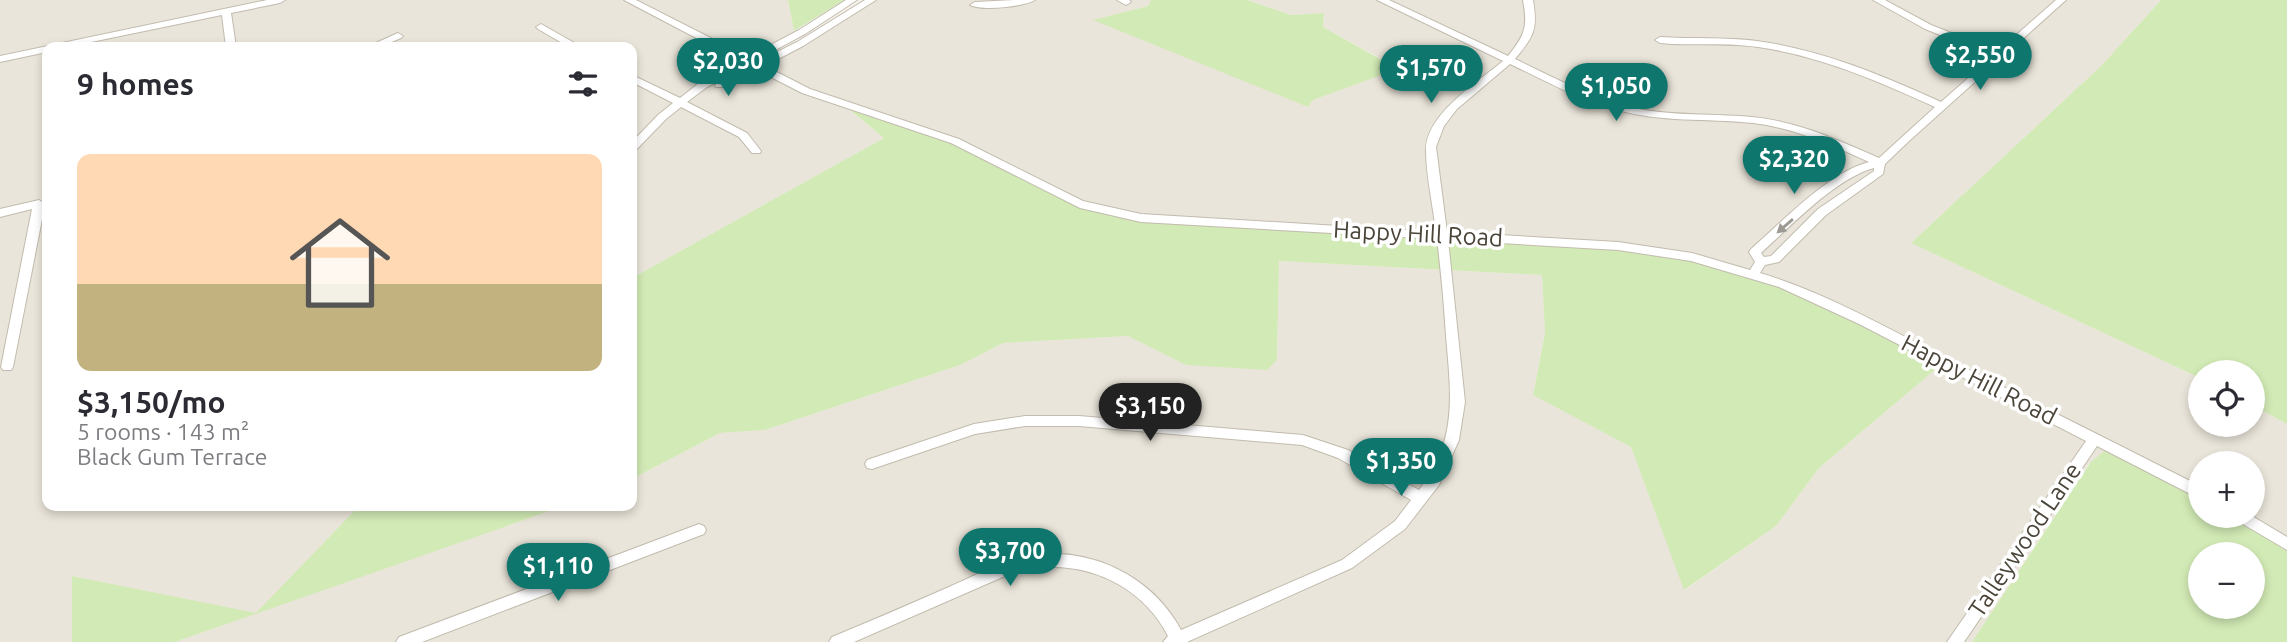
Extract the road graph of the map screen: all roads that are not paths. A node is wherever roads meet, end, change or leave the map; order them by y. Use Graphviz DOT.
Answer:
graph roads {
  1 [pos="280,0"];
  2 [pos="629,0"];
  3 [pos="852,0"];
  4 [pos="871,0"];
  5 [pos="1030,0"];
  6 [pos="1382,0"];
  7 [pos="1528,0"];
  8 [pos="1878,0"];
  9 [pos="2062,0"];
  10 [pos="975,5"];
  11 [pos="226,11"];
  12 [pos="541,27"];
  13 [pos="398,36"];
  14 [pos="1660,40"];
  15 [pos="88,42"];
  16 [pos="230,42"];
  17 [pos="384,42"];
  18 [pos="564,42"];
  19 [pos="42,50"];
  20 [pos="1999,55"];
  21 [pos="0,59"];
  22 [pos="1510,60"];
  23 [pos="749,64"];
  24 [pos="637,80"];
  25 [pos="684,100"];
  26 [pos="1942,106"];
  27 [pos="637,143"];
  28 [pos="757,151"];
  29 [pos="1880,163"];
  30 [pos="0,213"];
  31 [pos="1442,235"];
  32 [pos="1758,268"];
  33 [pos="7,368"];
  34 [pos="2095,438"];
  35 [pos="872,464"];
  36 [pos="2188,488"];
  37 [pos="1422,499"];
  38 [pos="2261,528"];
  39 [pos="699,530"];
  40 [pos="2287,544"];
  41 [pos="1174,641"];
  42 [pos="404,642"];
  43 [pos="837,642"];
  44 [pos="1955,642"];
  1 -- 11 [label="street"];
  2 -- 23 [label="street, Happy Hill Road"];
  3 -- 23 [label="street"];
  4 -- 23 [label="street"];
  5 -- 10 [label="street"];
  6 -- 22 [label="street"];
  7 -- 22 [label="street"];
  8 -- 20 [label="street"];
  9 -- 20 [label="street"];
  11 -- 15 [label="street"];
  11 -- 16 [label="street"];
  12 -- 18 [label="street"];
  13 -- 17 [label="street"];
  14 -- 26 [label="street"];
  19 -- 21 [label="street"];
  20 -- 26 [label="street"];
  22 -- 29 [label="street"];
  22 -- 31 [label="street"];
  23 -- 25 [label="street"];
  23 -- 31 [label="street, Happy Hill Road"];
  24 -- 25 [label="street"];
  25 -- 27 [label="street"];
  25 -- 28 [label="street"];
  26 -- 29 [label="street"];
  29 -- 32 [label="street"];
  29 -- 32 [label="street, one-way"];
  30 -- 33 [label="street"];
  31 -- 32 [label="street, Happy Hill Road"];
  31 -- 37 [label="street"];
  32 -- 34 [label="street, Happy Hill Road"];
  34 -- 36 [label="street, Happy Hill Road"];
  34 -- 44 [label="street, Talleywood Lane"];
  35 -- 37 [label="street"];
  37 -- 41 [label="street"];
  38 -- 40 [label="street"];
  39 -- 42 [label="street"];
  41 -- 43 [label="street"];
}
